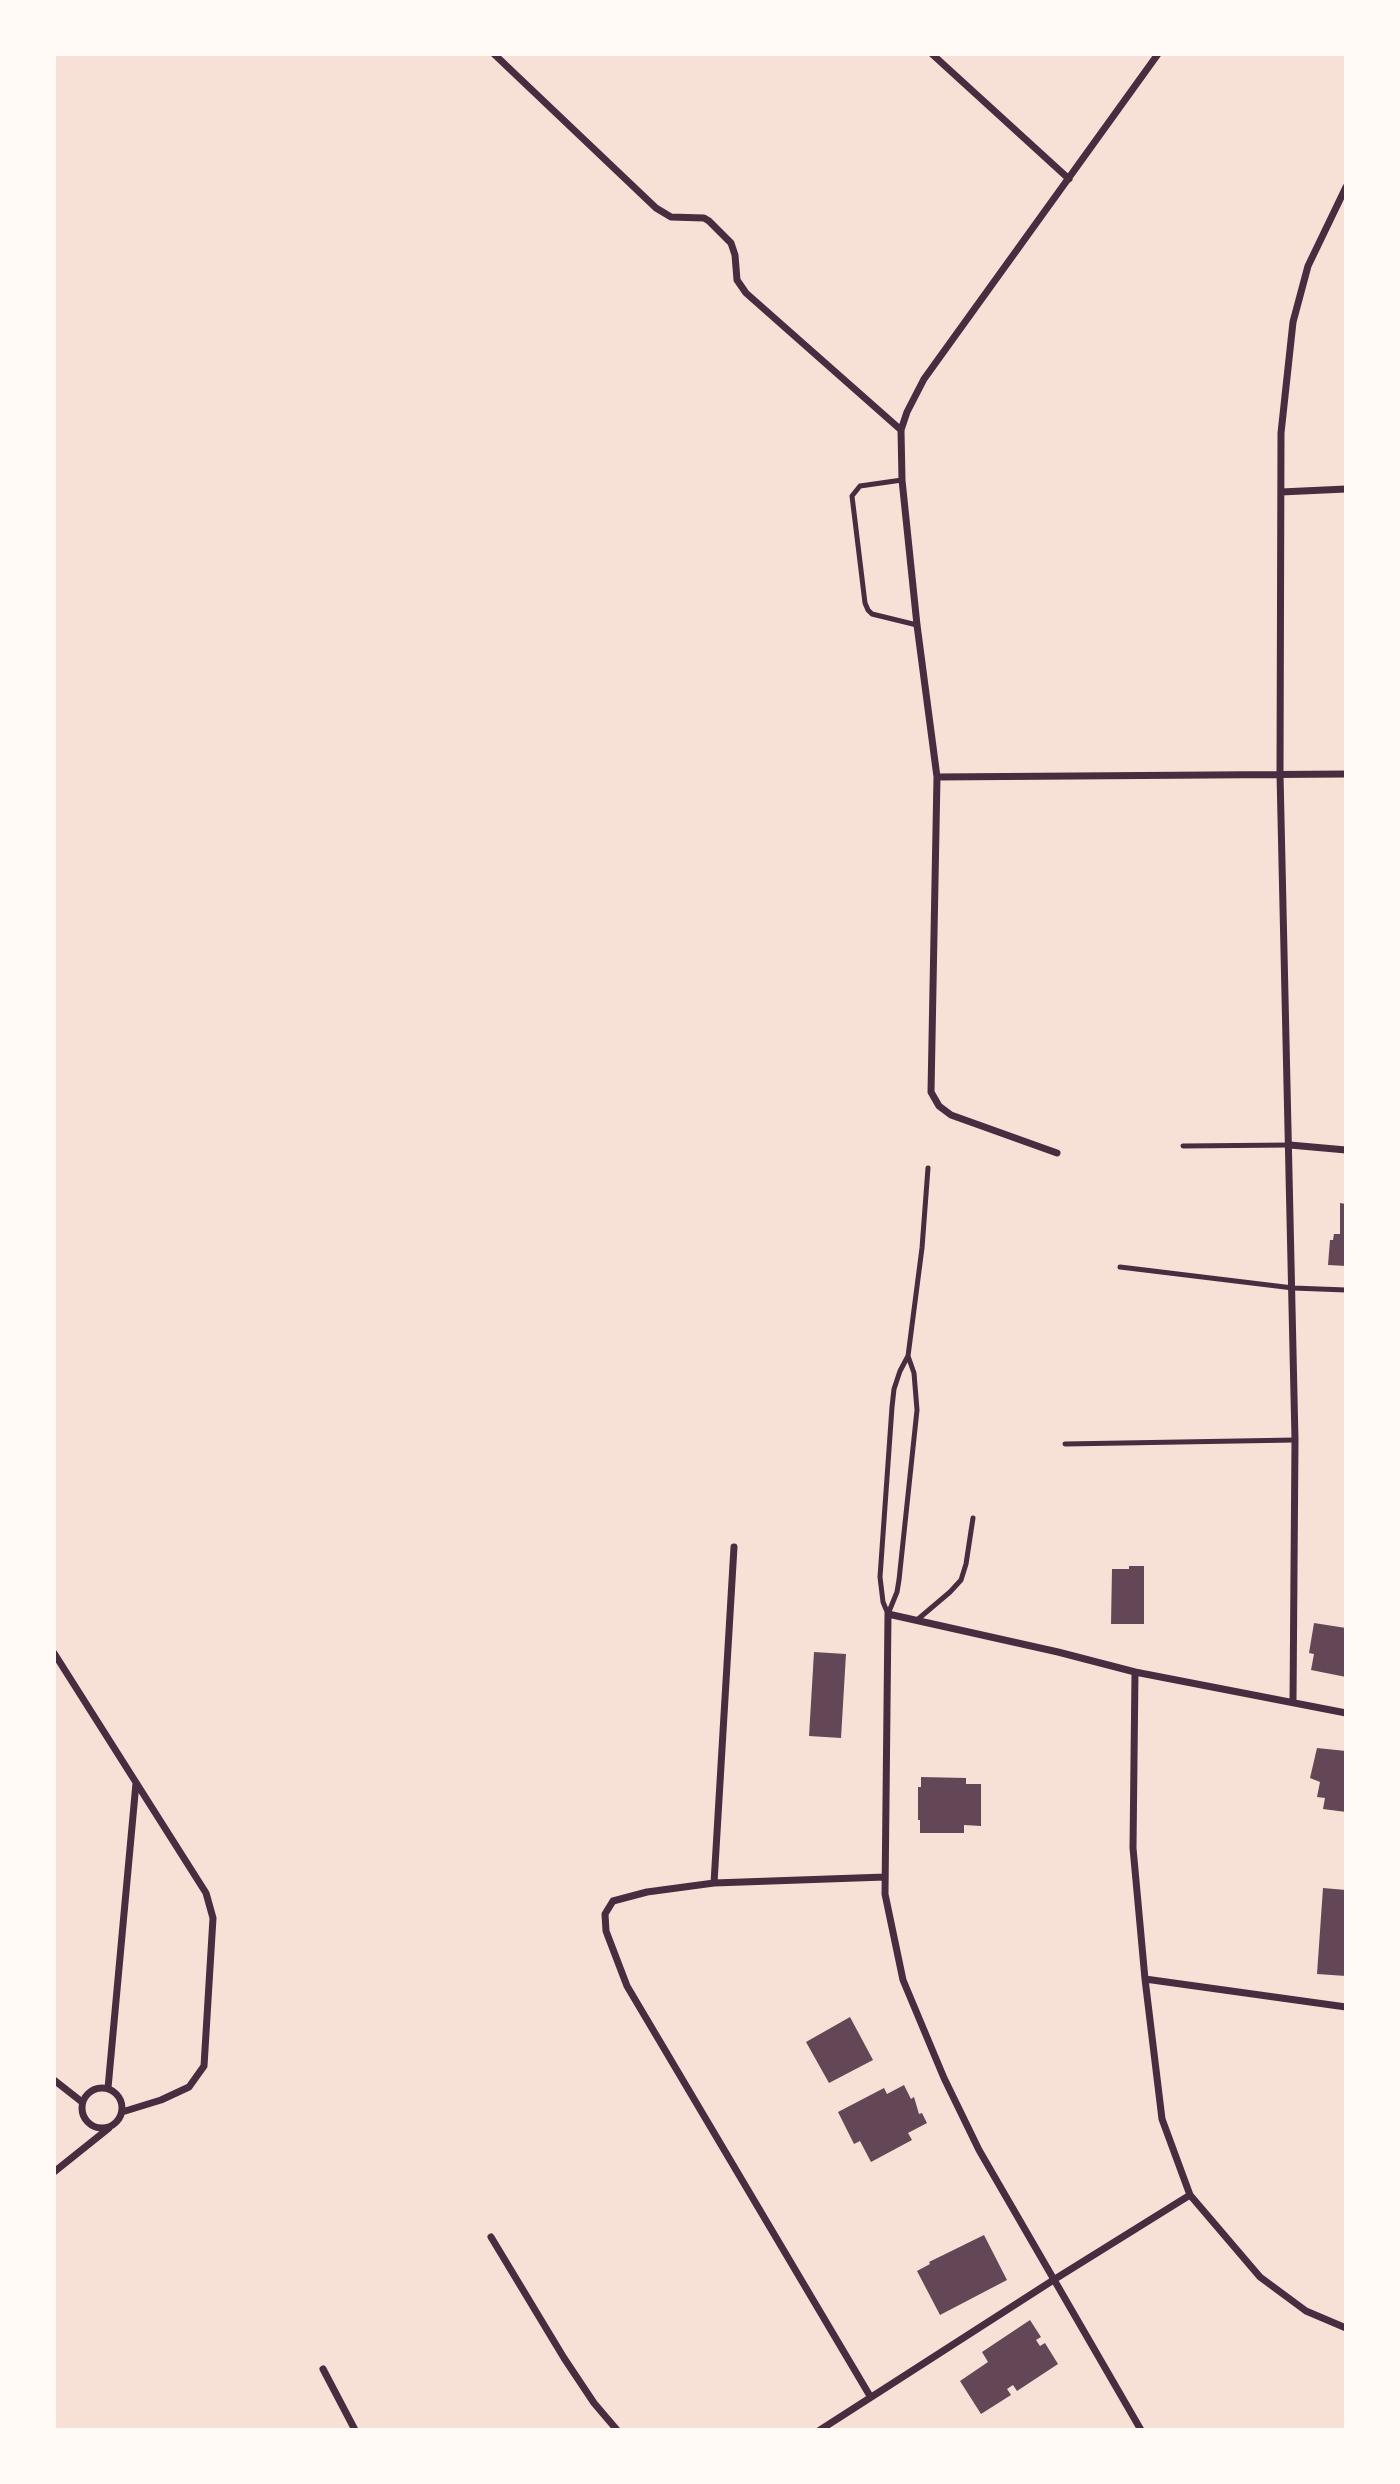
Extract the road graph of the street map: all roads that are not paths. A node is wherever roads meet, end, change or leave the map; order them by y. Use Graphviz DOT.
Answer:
graph roads {
  1 [pos="494,54"];
  2 [pos="932,54"];
  3 [pos="1158,54"];
  4 [pos="1069,179"];
  5 [pos="1346,187"];
  6 [pos="901,430"];
  7 [pos="902,480"];
  8 [pos="1346,489"];
  9 [pos="1281,492"];
  10 [pos="917,625"];
  11 [pos="1280,774"];
  12 [pos="1346,774"];
  13 [pos="937,777"];
  14 [pos="1182,1146"];
  15 [pos="1290,1146"];
  16 [pos="1346,1150"];
  17 [pos="1058,1153"];
  18 [pos="928,1168"];
  19 [pos="1120,1267"];
  20 [pos="1293,1288"];
  21 [pos="1346,1290"];
  22 [pos="908,1356"];
  23 [pos="1295,1440"];
  24 [pos="1065,1444"];
  25 [pos="972,1518"];
  26 [pos="734,1547"];
  27 [pos="888,1614"];
  28 [pos="917,1620"];
  29 [pos="54,1654"];
  30 [pos="1135,1672"];
  31 [pos="1293,1702"];
  32 [pos="1346,1713"];
  33 [pos="136,1782"];
  34 [pos="885,1877"];
  35 [pos="714,1884"];
  36 [pos="1146,1979"];
  37 [pos="1346,2007"];
  38 [pos="54,2080"];
  39 [pos="108,2088"];
  40 [pos="82,2102"];
  41 [pos="122,2112"];
  42 [pos="109,2127"];
  43 [pos="54,2172"];
  44 [pos="1190,2195"];
  45 [pos="491,2237"];
  46 [pos="1055,2279"];
  47 [pos="1346,2328"];
  48 [pos="323,2369"];
  49 [pos="870,2396"];
  50 [pos="354,2429"];
  51 [pos="617,2430"];
  52 [pos="820,2430"];
  53 [pos="1141,2430"];
  1 -- 6 [label="street"];
  2 -- 4 [label="street"];
  3 -- 4 [label="street"];
  4 -- 6 [label="street"];
  5 -- 9 [label="street"];
  6 -- 7 [label="street"];
  7 -- 10 [label="street"];
  7 -- 10 [label="lane"];
  8 -- 9 [label="street"];
  9 -- 11 [label="street"];
  10 -- 13 [label="street"];
  11 -- 12 [label="street"];
  11 -- 13 [label="street"];
  11 -- 15 [label="street"];
  13 -- 17 [label="street"];
  14 -- 15 [label="lane"];
  15 -- 16 [label="street"];
  15 -- 20 [label="street"];
  18 -- 22 [label="lane"];
  19 -- 20 [label="lane"];
  20 -- 21 [label="lane"];
  20 -- 23 [label="street"];
  22 -- 27 [label="lane"];
  22 -- 27 [label="lane"];
  23 -- 24 [label="lane"];
  23 -- 31 [label="street"];
  25 -- 28 [label="lane"];
  26 -- 35 [label="street"];
  27 -- 28 [label="street"];
  27 -- 34 [label="street"];
  28 -- 30 [label="street"];
  29 -- 33 [label="street"];
  30 -- 31 [label="street"];
  30 -- 36 [label="street"];
  31 -- 32 [label="street"];
  33 -- 39 [label="street"];
  33 -- 41 [label="street"];
  34 -- 35 [label="street"];
  34 -- 46 [label="street"];
  35 -- 49 [label="street"];
  36 -- 37 [label="street"];
  36 -- 44 [label="street"];
  38 -- 40 [label="street"];
  39 -- 40 [label="street"];
  39 -- 41 [label="street"];
  40 -- 42 [label="street"];
  41 -- 42 [label="street"];
  42 -- 43 [label="street"];
  44 -- 46 [label="street"];
  44 -- 47 [label="street"];
  45 -- 51 [label="street"];
  46 -- 49 [label="street"];
  46 -- 53 [label="street"];
  48 -- 50 [label="street"];
  49 -- 52 [label="street"];
}
